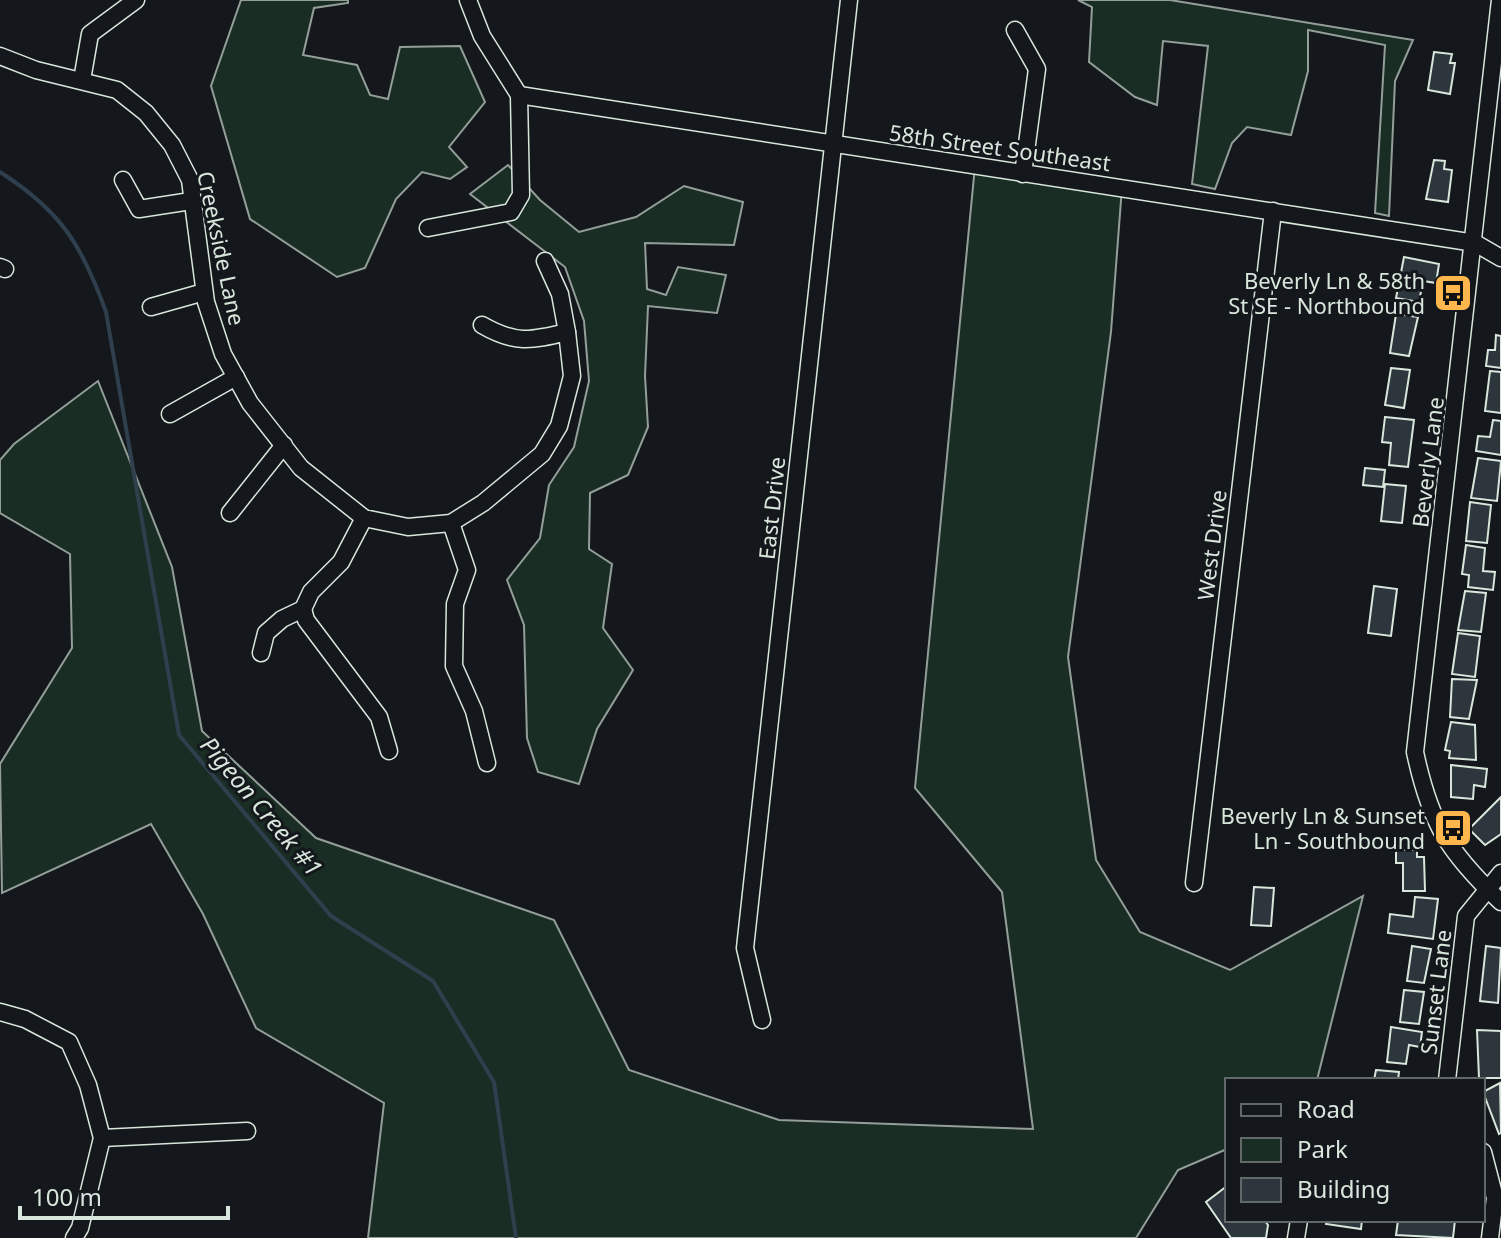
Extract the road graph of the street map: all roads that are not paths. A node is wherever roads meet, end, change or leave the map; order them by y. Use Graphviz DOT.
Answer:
graph roads {
  1 [pos="136,0"];
  2 [pos="468,0"];
  3 [pos="849,0"];
  4 [pos="1500,0"];
  5 [pos="1015,30"];
  6 [pos="0,56"];
  7 [pos="82,80"];
  8 [pos="519,95"];
  9 [pos="833,146"];
  10 [pos="1023,174"];
  11 [pos="123,180"];
  12 [pos="191,201"];
  13 [pos="1273,211"];
  14 [pos="428,228"];
  15 [pos="1475,243"];
  16 [pos="1501,258"];
  17 [pos="545,261"];
  18 [pos="204,292"];
  19 [pos="151,307"];
  20 [pos="482,325"];
  21 [pos="567,332"];
  22 [pos="236,377"];
  23 [pos="170,414"];
  24 [pos="284,445"];
  25 [pos="230,513"];
  26 [pos="364,518"];
  27 [pos="451,523"];
  28 [pos="303,609"];
  29 [pos="261,653"];
  30 [pos="389,751"];
  31 [pos="487,763"];
  32 [pos="1501,873"];
  33 [pos="1194,883"];
  34 [pos="1486,888"];
  35 [pos="1501,902"];
  36 [pos="0,1012"];
  37 [pos="762,1020"];
  38 [pos="1447,1078"];
  39 [pos="247,1131"];
  40 [pos="102,1138"];
  41 [pos="1485,1158"];
  42 [pos="1498,1198"];
  43 [pos="74,1238"];
  44 [pos="1490,1238"];
  1 -- 7 [label="street"];
  2 -- 8 [label="street"];
  3 -- 9 [label="street, East Drive"];
  4 -- 15 [label="street, Beverly Lane"];
  5 -- 10 [label="street"];
  6 -- 7 [label="street, Creekside Lane"];
  7 -- 12 [label="street, Creekside Lane"];
  8 -- 9 [label="street, 58th Street Southeast"];
  8 -- 14 [label="street"];
  9 -- 10 [label="street, 58th Street Southeast"];
  9 -- 37 [label="street, East Drive"];
  10 -- 13 [label="street, 58th Street Southeast"];
  11 -- 12 [label="street"];
  12 -- 18 [label="street, Creekside Lane"];
  13 -- 15 [label="street, 58th Street Southeast"];
  13 -- 33 [label="street, West Drive"];
  15 -- 16 [label="street"];
  15 -- 34 [label="street, Beverly Lane"];
  17 -- 21 [label="street"];
  18 -- 19 [label="street"];
  18 -- 22 [label="street, Creekside Lane"];
  20 -- 21 [label="street"];
  21 -- 27 [label="street"];
  22 -- 23 [label="street"];
  22 -- 24 [label="street, Creekside Lane"];
  24 -- 25 [label="street"];
  24 -- 26 [label="street, Creekside Lane"];
  26 -- 27 [label="street, Creekside Lane"];
  26 -- 28 [label="street"];
  27 -- 31 [label="street"];
  28 -- 29 [label="street"];
  28 -- 30 [label="street"];
  32 -- 34 [label="street, Sunset Lane"];
  34 -- 35 [label="street, Beverly Lane"];
  34 -- 38 [label="street, Sunset Lane"];
  36 -- 40 [label="street"];
  39 -- 40 [label="street"];
  40 -- 43 [label="street"];
  41 -- 42 [label="street"];
  42 -- 44 [label="street"];
}
